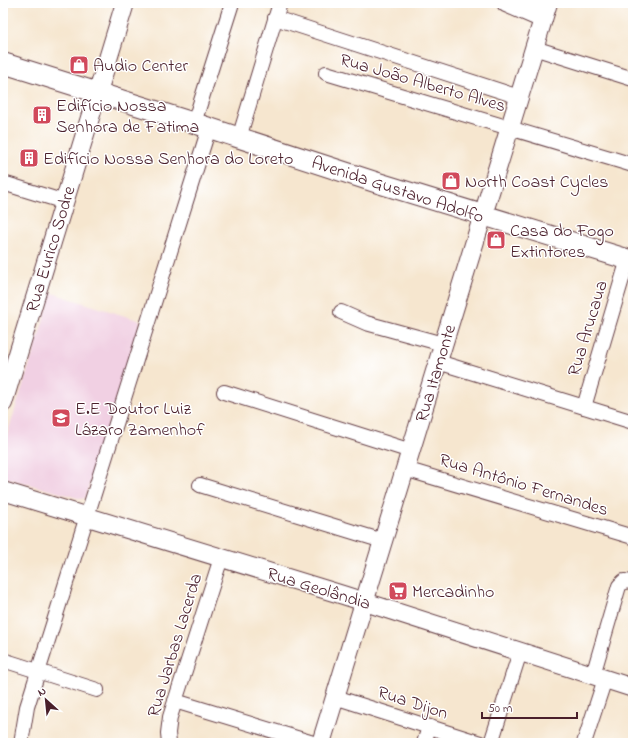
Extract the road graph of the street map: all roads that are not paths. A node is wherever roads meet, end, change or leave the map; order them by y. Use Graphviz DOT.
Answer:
graph roads {
  1 [pos="125,3"];
  2 [pos="232,3"];
  3 [pos="280,3"];
  4 [pos="506,3"];
  5 [pos="545,11"];
  6 [pos="275,18"];
  7 [pos="534,48"];
  8 [pos="3,63"];
  9 [pos="326,73"];
  10 [pos="633,79"];
  11 [pos="98,93"];
  12 [pos="519,97"];
  13 [pos="202,126"];
  14 [pos="510,127"];
  15 [pos="239,138"];
  16 [pos="633,165"];
  17 [pos="3,183"];
  18 [pos="65,202"];
  19 [pos="483,216"];
  20 [pos="630,260"];
  21 [pos="341,312"];
  22 [pos="443,344"];
  23 [pos="438,362"];
  24 [pos="224,392"];
  25 [pos="3,403"];
  26 [pos="584,407"];
  27 [pos="633,422"];
  28 [pos="411,451"];
  29 [pos="405,469"];
  30 [pos="200,485"];
  31 [pos="3,491"];
  32 [pos="87,517"];
  33 [pos="633,537"];
  34 [pos="383,542"];
  35 [pos="221,558"];
  36 [pos="633,582"];
  37 [pos="364,602"];
  38 [pos="520,652"];
  39 [pos="3,660"];
  40 [pos="38,672"];
  41 [pos="599,677"];
  42 [pos="633,688"];
  43 [pos="96,690"];
  44 [pos="335,697"];
  45 [pos="175,701"];
  46 [pos="429,727"];
  47 [pos="21,743"];
  48 [pos="170,743"];
  49 [pos="313,743"];
  50 [pos="321,743"];
  51 [pos="424,743"];
  52 [pos="480,743"];
  53 [pos="491,743"];
  54 [pos="584,743"];
  1 -- 11 [label="street, Rua Eurico Sodre"];
  2 -- 13 [label="street"];
  3 -- 6 [label="street"];
  4 -- 5 [label="street"];
  5 -- 7 [label="street, Rua Itamonte"];
  6 -- 12 [label="street"];
  6 -- 15 [label="street"];
  7 -- 10 [label="street"];
  7 -- 12 [label="street, Rua Itamonte"];
  8 -- 11 [label="main road, Avenida Gustavo Adolfo"];
  9 -- 14 [label="street, Rua João Alberto Alves"];
  11 -- 13 [label="main road, Avenida Gustavo Adolfo"];
  11 -- 18 [label="street, Rua Eurico Sodre"];
  12 -- 14 [label="street, Rua Itamonte"];
  13 -- 15 [label="main road, Avenida Gustavo Adolfo"];
  13 -- 32 [label="street"];
  14 -- 16 [label="street, Rua João Alberto Alves"];
  14 -- 19 [label="street, Rua Itamonte"];
  15 -- 19 [label="main road, Avenida Gustavo Adolfo"];
  17 -- 18 [label="street"];
  18 -- 25 [label="street, Rua Eurico Sodre"];
  19 -- 20 [label="main road, Avenida Gustavo Adolfo"];
  19 -- 22 [label="street, Rua Itamonte"];
  20 -- 26 [label="street, Rua Arucaua"];
  21 -- 22 [label="street"];
  22 -- 23 [label="street, Rua Itamonte"];
  23 -- 26 [label="street"];
  23 -- 28 [label="street, Rua Itamonte"];
  24 -- 28 [label="street"];
  26 -- 27 [label="street"];
  28 -- 29 [label="street, Rua Itamonte"];
  29 -- 33 [label="street, Rua Antônio Fernandes"];
  29 -- 34 [label="street, Rua Itamonte"];
  30 -- 34 [label="street"];
  31 -- 32 [label="street, Rua Geolândia"];
  32 -- 35 [label="street, Rua Geolândia"];
  32 -- 40 [label="street"];
  34 -- 37 [label="street, Rua Itamonte"];
  35 -- 37 [label="street, Rua Geolândia"];
  35 -- 45 [label="street, Rua Jarbas Lacerda"];
  36 -- 41 [label="street"];
  37 -- 38 [label="street, Rua Geolândia"];
  37 -- 44 [label="street, Rua Itamonte"];
  38 -- 41 [label="street, Rua Geolândia"];
  38 -- 53 [label="street"];
  39 -- 40 [label="street"];
  40 -- 43 [label="street"];
  40 -- 47 [label="street"];
  41 -- 42 [label="street, Rua Geolândia"];
  41 -- 54 [label="street"];
  44 -- 46 [label="street, Rua Dijon"];
  44 -- 50 [label="street, Rua Itamonte"];
  45 -- 48 [label="street, Rua Jarbas Lacerda"];
  45 -- 49 [label="street"];
  46 -- 51 [label="street"];
  46 -- 52 [label="street, Rua Dijon"];
}
